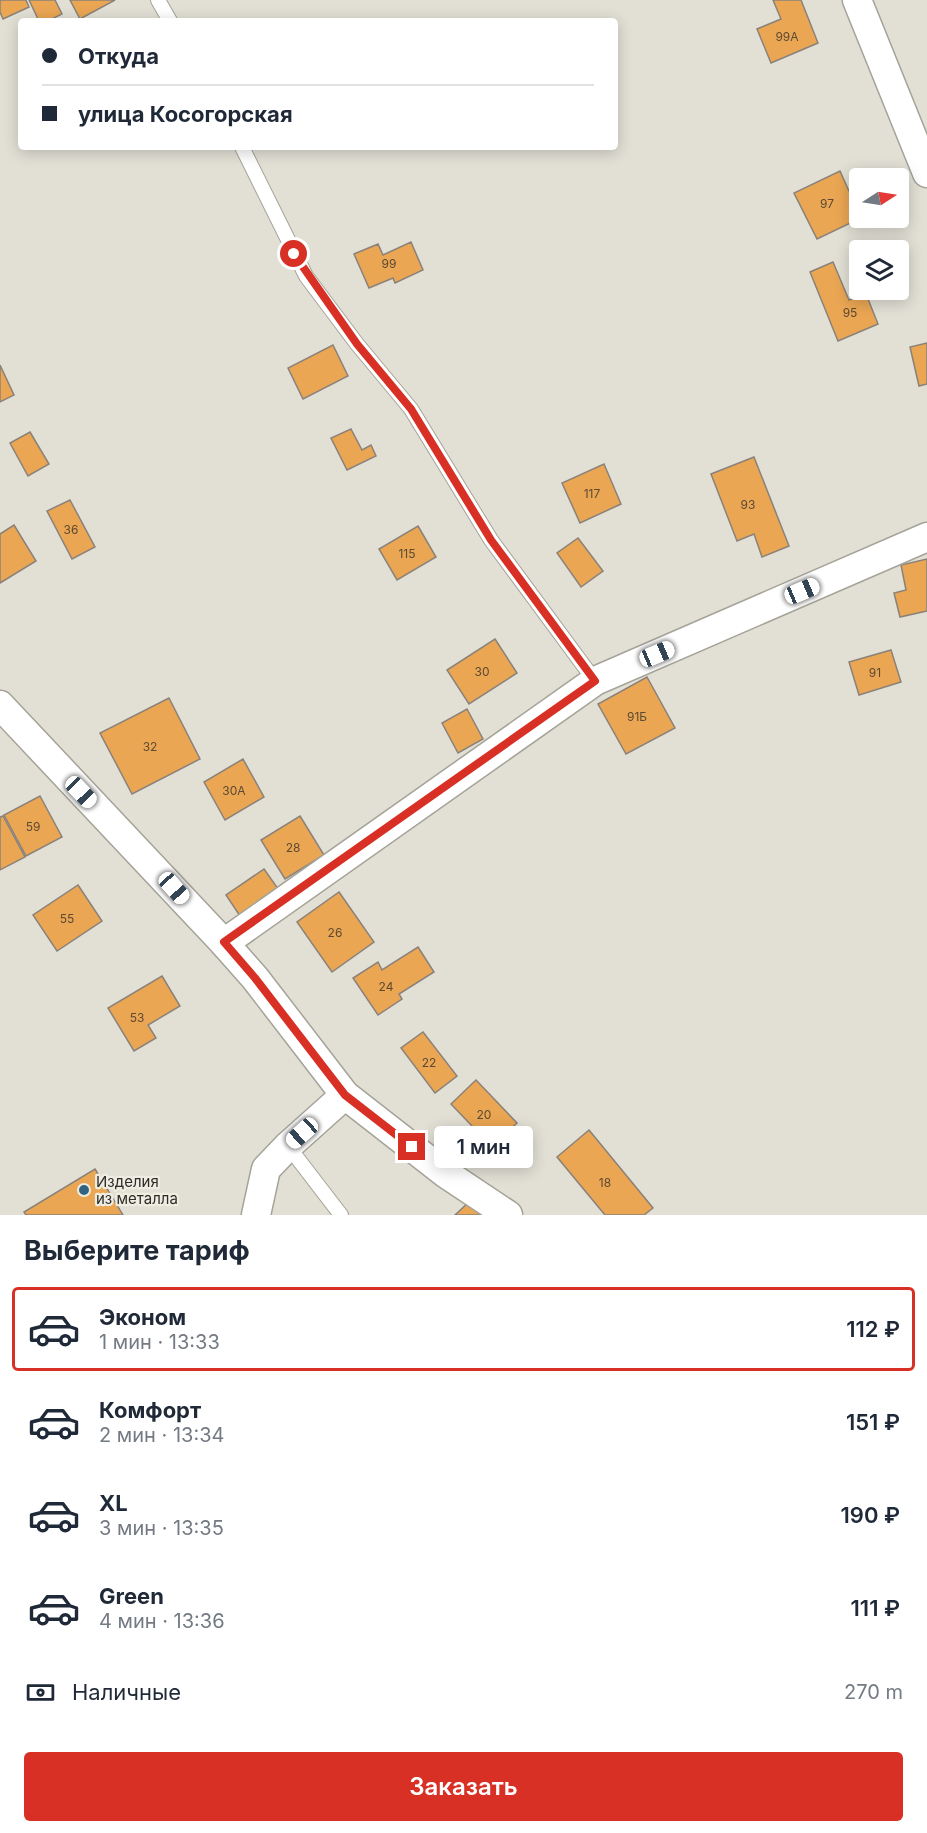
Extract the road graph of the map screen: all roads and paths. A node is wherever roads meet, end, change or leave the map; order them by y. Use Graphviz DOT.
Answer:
graph roads {
  1 [pos="158,0"];
  2 [pos="857,0"];
  3 [pos="168,18"];
  4 [pos="243,150"];
  5 [pos="927,173"];
  6 [pos="927,537"];
  7 [pos="595,681"];
  8 [pos="0,705"];
  9 [pos="224,942"];
  10 [pos="345,1095"];
  11 [pos="288,1146"];
  12 [pos="256,1215"];
  13 [pos="340,1215"];
  14 [pos="508,1215"];
  1 -- 3 [label="lane"];
  2 -- 5 [label="street"];
  4 -- 7 [label="lane"];
  6 -- 7 [label="street"];
  7 -- 9 [label="street"];
  8 -- 9 [label="street"];
  9 -- 10 [label="street"];
  10 -- 11 [label="street"];
  10 -- 14 [label="street"];
  11 -- 12 [label="street"];
  11 -- 13 [label="lane"];
}
